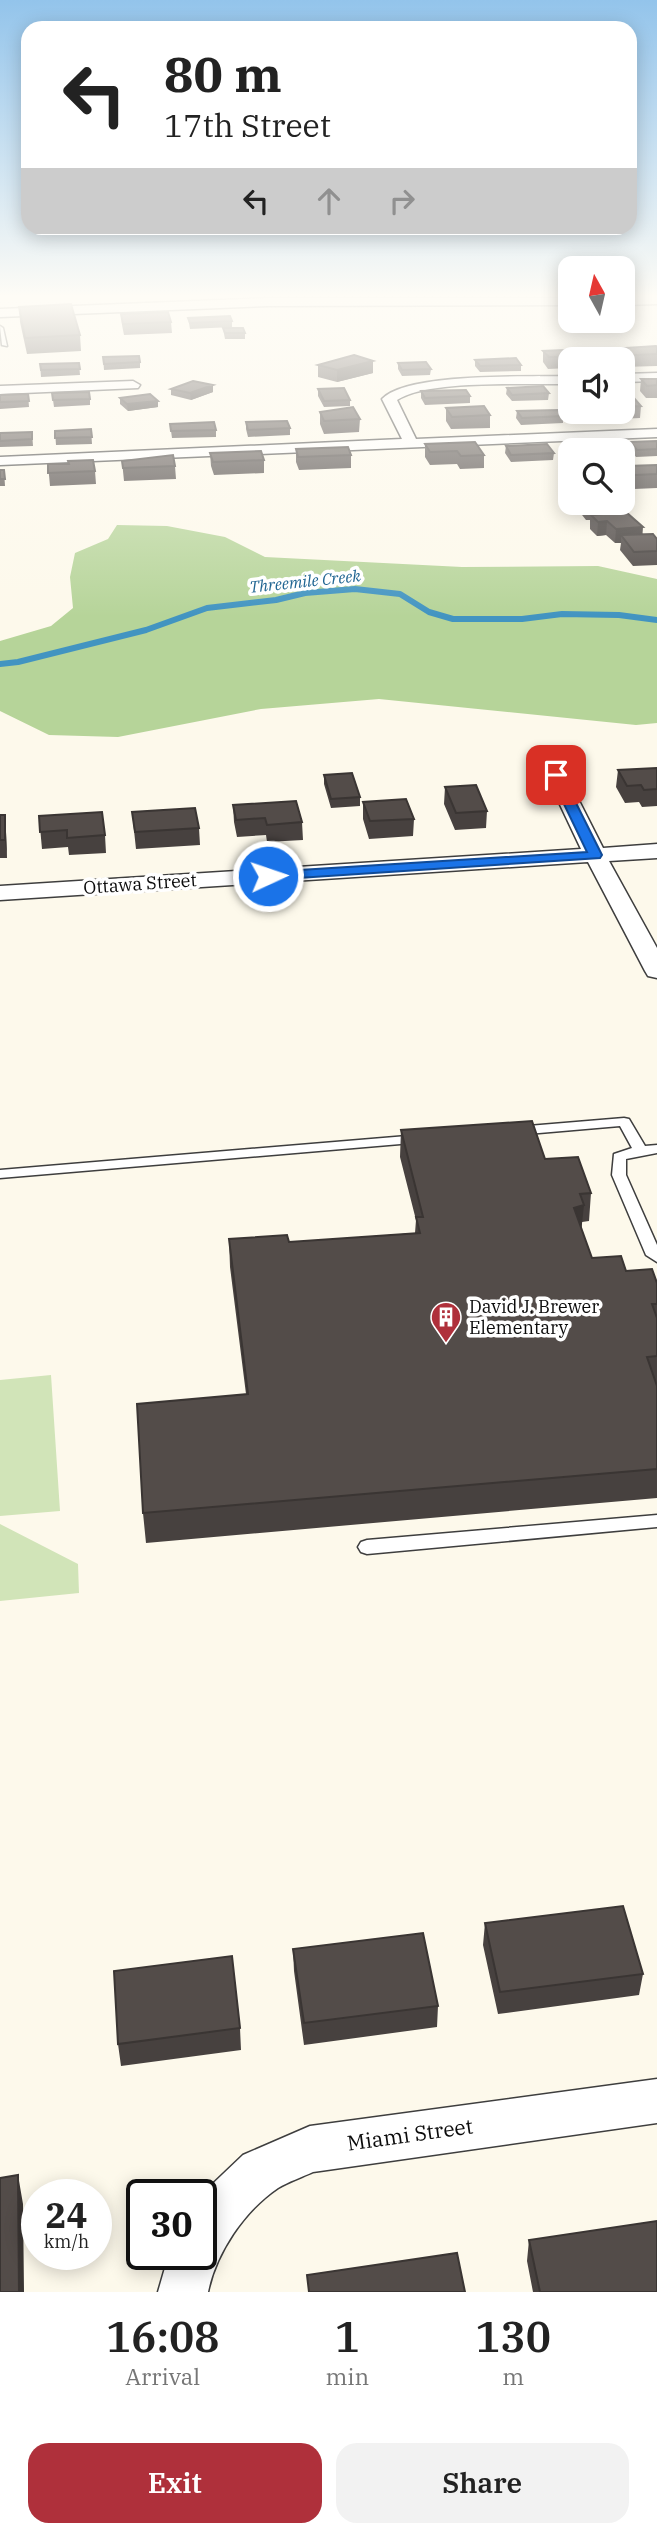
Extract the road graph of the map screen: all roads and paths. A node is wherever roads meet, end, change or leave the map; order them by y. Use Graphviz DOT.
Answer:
graph roads {
  1 [pos="391,403"];
  2 [pos="657,433"];
  3 [pos="411,443"];
  4 [pos="0,461"];
  5 [pos="556,775"];
  6 [pos="657,851"];
  7 [pos="595,855"];
  8 [pos="0,893"];
  9 [pos="657,971"];
  10 [pos="500,1132"];
  11 [pos="431,1138"];
  12 [pos="657,1149"];
  13 [pos="641,1151"];
  14 [pos="0,1174"];
  15 [pos="657,1257"];
  16 [pos="657,1521"];
  17 [pos="367,1548"];
  18 [pos="657,2101"];
  19 [pos="217,2215"];
  20 [pos="188,2270"];
  21 [pos="183,2292"];
  1 -- 3 [label="street"];
  2 -- 3 [label="street"];
  3 -- 4 [label="street"];
  5 -- 7 [label="street"];
  6 -- 7 [label="street, Ottawa Street"];
  7 -- 8 [label="street, Ottawa Street"];
  7 -- 9 [label="street"];
  10 -- 13 [label="lane"];
  11 -- 14 [label="lane"];
  12 -- 13 [label="lane"];
  13 -- 15 [label="lane"];
  16 -- 17 [label="lane"];
  18 -- 19 [label="street, Miami Street"];
  20 -- 21 [label="street"];
}
